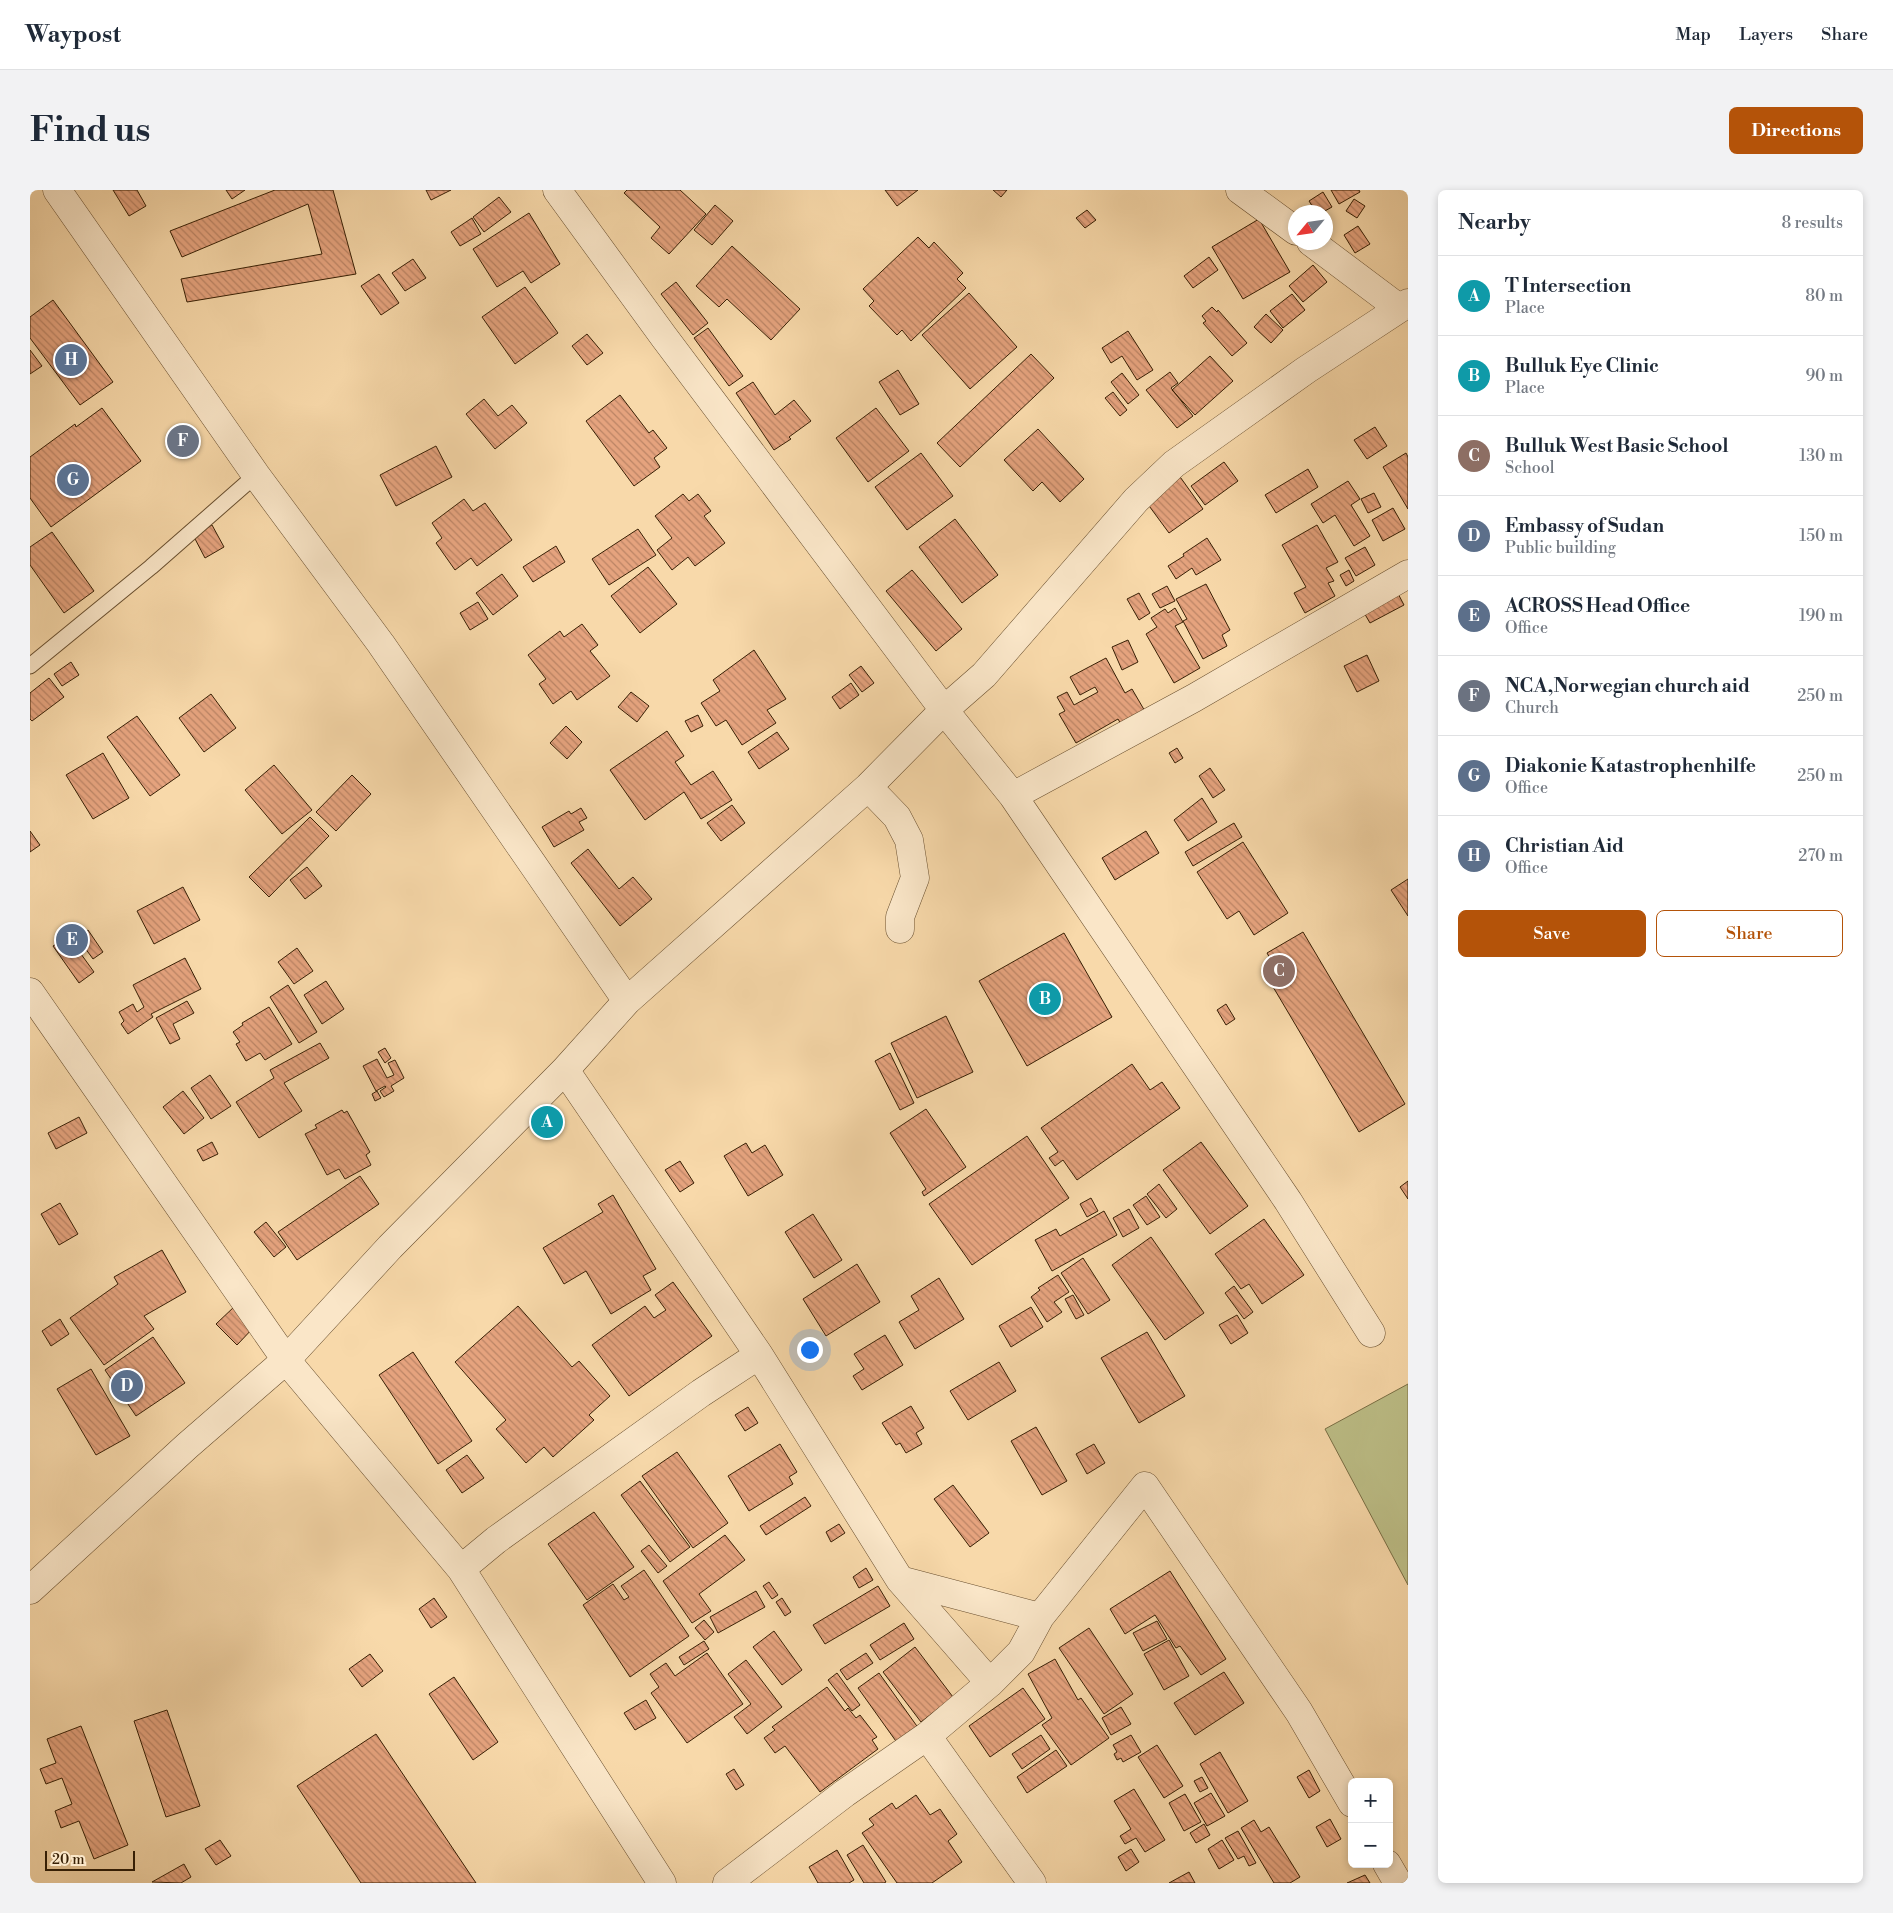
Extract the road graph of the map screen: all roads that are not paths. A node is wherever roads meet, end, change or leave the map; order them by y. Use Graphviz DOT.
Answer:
graph roads {
  1 [pos="58,190"];
  2 [pos="557,190"];
  3 [pos="1240,190"];
  4 [pos="1288,225"];
  5 [pos="1323,250"];
  6 [pos="1404,305"];
  7 [pos="256,475"];
  8 [pos="1408,574"];
  9 [pos="30,666"];
  10 [pos="944,710"];
  11 [pos="868,787"];
  12 [pos="1013,796"];
  13 [pos="900,929"];
  14 [pos="30,992"];
  15 [pos="627,1001"];
  16 [pos="565,1070"];
  17 [pos="1371,1333"];
  18 [pos="760,1354"];
  19 [pos="286,1360"];
  20 [pos="461,1569"];
  21 [pos="900,1580"];
  22 [pos="30,1590"];
  23 [pos="1040,1617"];
  24 [pos="990,1682"];
  25 [pos="927,1736"];
  26 [pos="1348,1796"];
  27 [pos="1389,1868"];
  28 [pos="662,1883"];
  29 [pos="727,1883"];
  30 [pos="1032,1883"];
  31 [pos="1398,1883"];
  1 -- 7 [label="street"];
  2 -- 10 [label="street"];
  3 -- 4 [label="street"];
  5 -- 6 [label="street"];
  6 -- 10 [label="street"];
  7 -- 9 [label="lane"];
  7 -- 15 [label="street"];
  8 -- 12 [label="street"];
  10 -- 11 [label="street"];
  10 -- 12 [label="street"];
  11 -- 13 [label="street"];
  11 -- 15 [label="street"];
  12 -- 17 [label="street"];
  14 -- 19 [label="street"];
  15 -- 16 [label="street"];
  16 -- 18 [label="street"];
  16 -- 19 [label="street"];
  18 -- 20 [label="street"];
  18 -- 21 [label="street"];
  19 -- 20 [label="street"];
  19 -- 22 [label="street"];
  20 -- 28 [label="street"];
  21 -- 23 [label="street"];
  21 -- 24 [label="street"];
  23 -- 24 [label="street"];
  23 -- 26 [label="street"];
  24 -- 25 [label="street"];
  25 -- 29 [label="street"];
  25 -- 30 [label="street"];
  27 -- 31 [label="street"];
}
